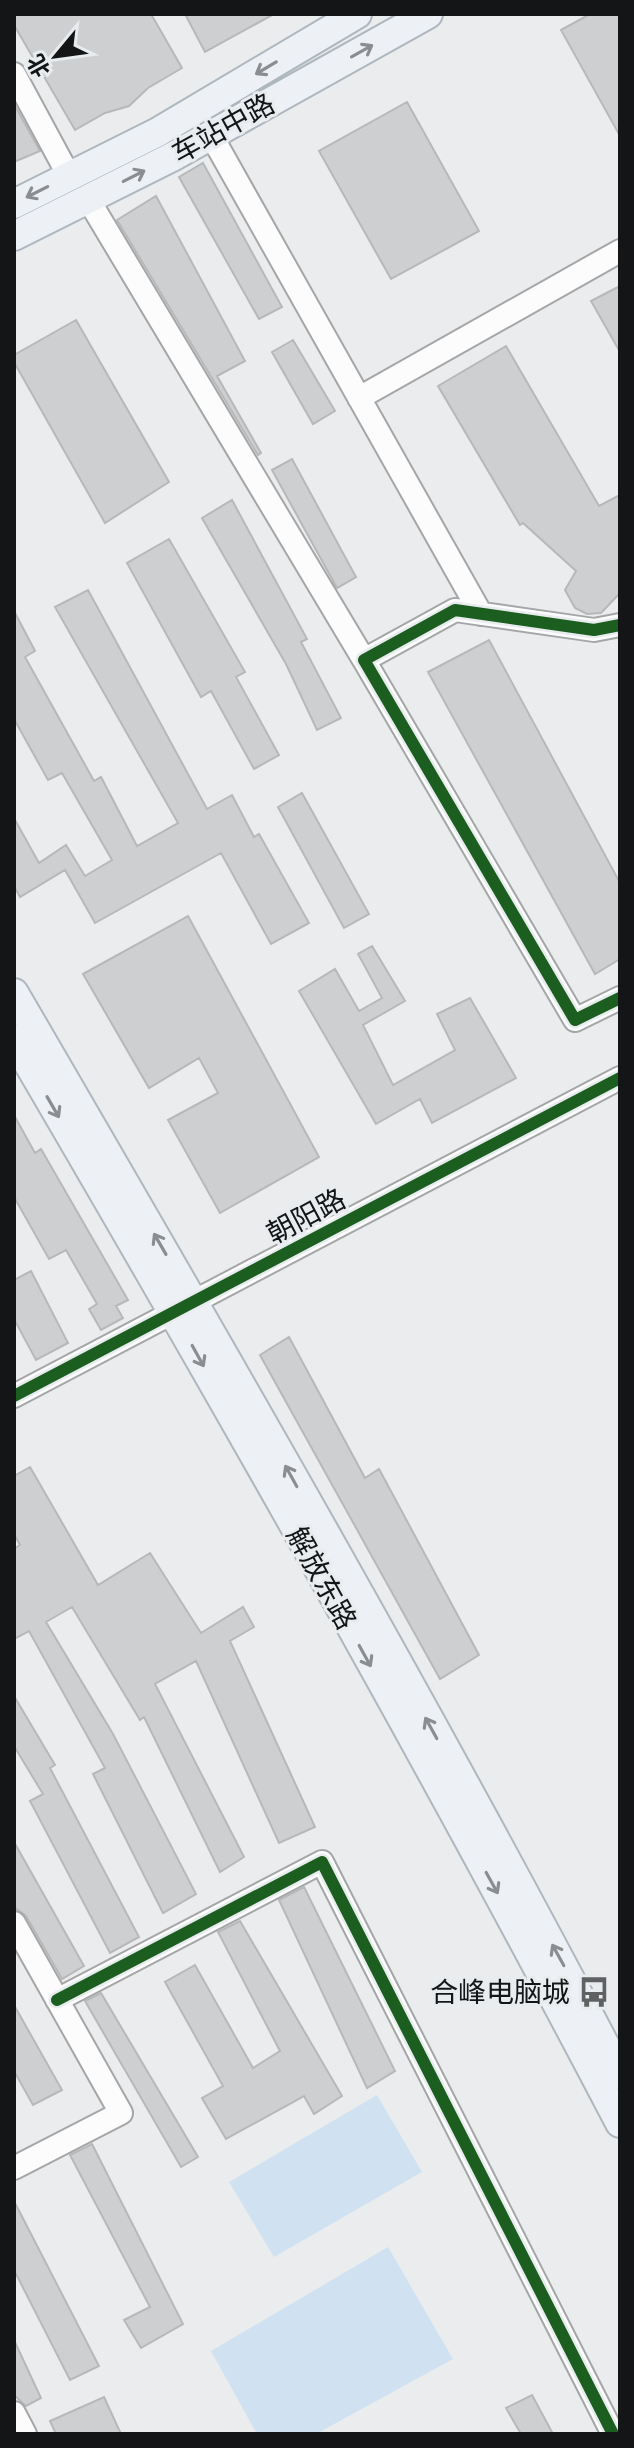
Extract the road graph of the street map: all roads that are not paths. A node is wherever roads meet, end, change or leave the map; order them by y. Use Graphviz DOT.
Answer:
graph roads {
  1 [pos="357,14"];
  2 [pos="428,14"];
  3 [pos="14,74"];
  4 [pos="211,135"];
  5 [pos="69,176"];
  6 [pos="88,199"];
  7 [pos="14,204"];
  8 [pos="14,236"];
  9 [pos="620,251"];
  10 [pos="359,398"];
  11 [pos="481,614"];
  12 [pos="620,625"];
  13 [pos="364,660"];
  14 [pos="14,993"];
  15 [pos="620,998"];
  16 [pos="14,1039"];
  17 [pos="620,1078"];
  18 [pos="620,1094"];
  19 [pos="187,1312"];
  20 [pos="14,1396"];
  21 [pos="14,1410"];
  22 [pos="14,1923"];
  23 [pos="57,2000"];
  24 [pos="620,2074"];
  25 [pos="620,2123"];
  26 [pos="14,2168"];
  27 [pos="14,2413"];
  28 [pos="25,2434"];
  29 [pos="613,2434"];
  1 -- 5 [label="main road, 车站中路, one-way"];
  4 -- 2 [label="main road, 车站中路, one-way"];
  3 -- 5 [label="street"];
  6 -- 4 [label="main road, 车站中路, one-way"];
  4 -- 10 [label="street"];
  5 -- 7 [label="main road, 车站中路, one-way"];
  6 -- 8 [label="main road, 车站中路"];
  6 -- 13 [label="street"];
  9 -- 10 [label="street"];
  10 -- 11 [label="street"];
  11 -- 12 [label="street"];
  11 -- 13 [label="street"];
  13 -- 15 [label="street"];
  19 -- 14 [label="main road, 解放东路, one-way"];
  16 -- 19 [label="main road, 解放东路, one-way"];
  17 -- 19 [label="street, 朝阳路"];
  18 -- 19 [label="street, 朝阳路"];
  19 -- 20 [label="street, 朝阳路"];
  19 -- 21 [label="street, 朝阳路"];
  24 -- 19 [label="main road, 解放东路, one-way"];
  19 -- 25 [label="main road, 解放东路, one-way"];
  22 -- 23 [label="street"];
  23 -- 26 [label="street"];
  23 -- 29 [label="street"];
  27 -- 28 [label="street"];
}
